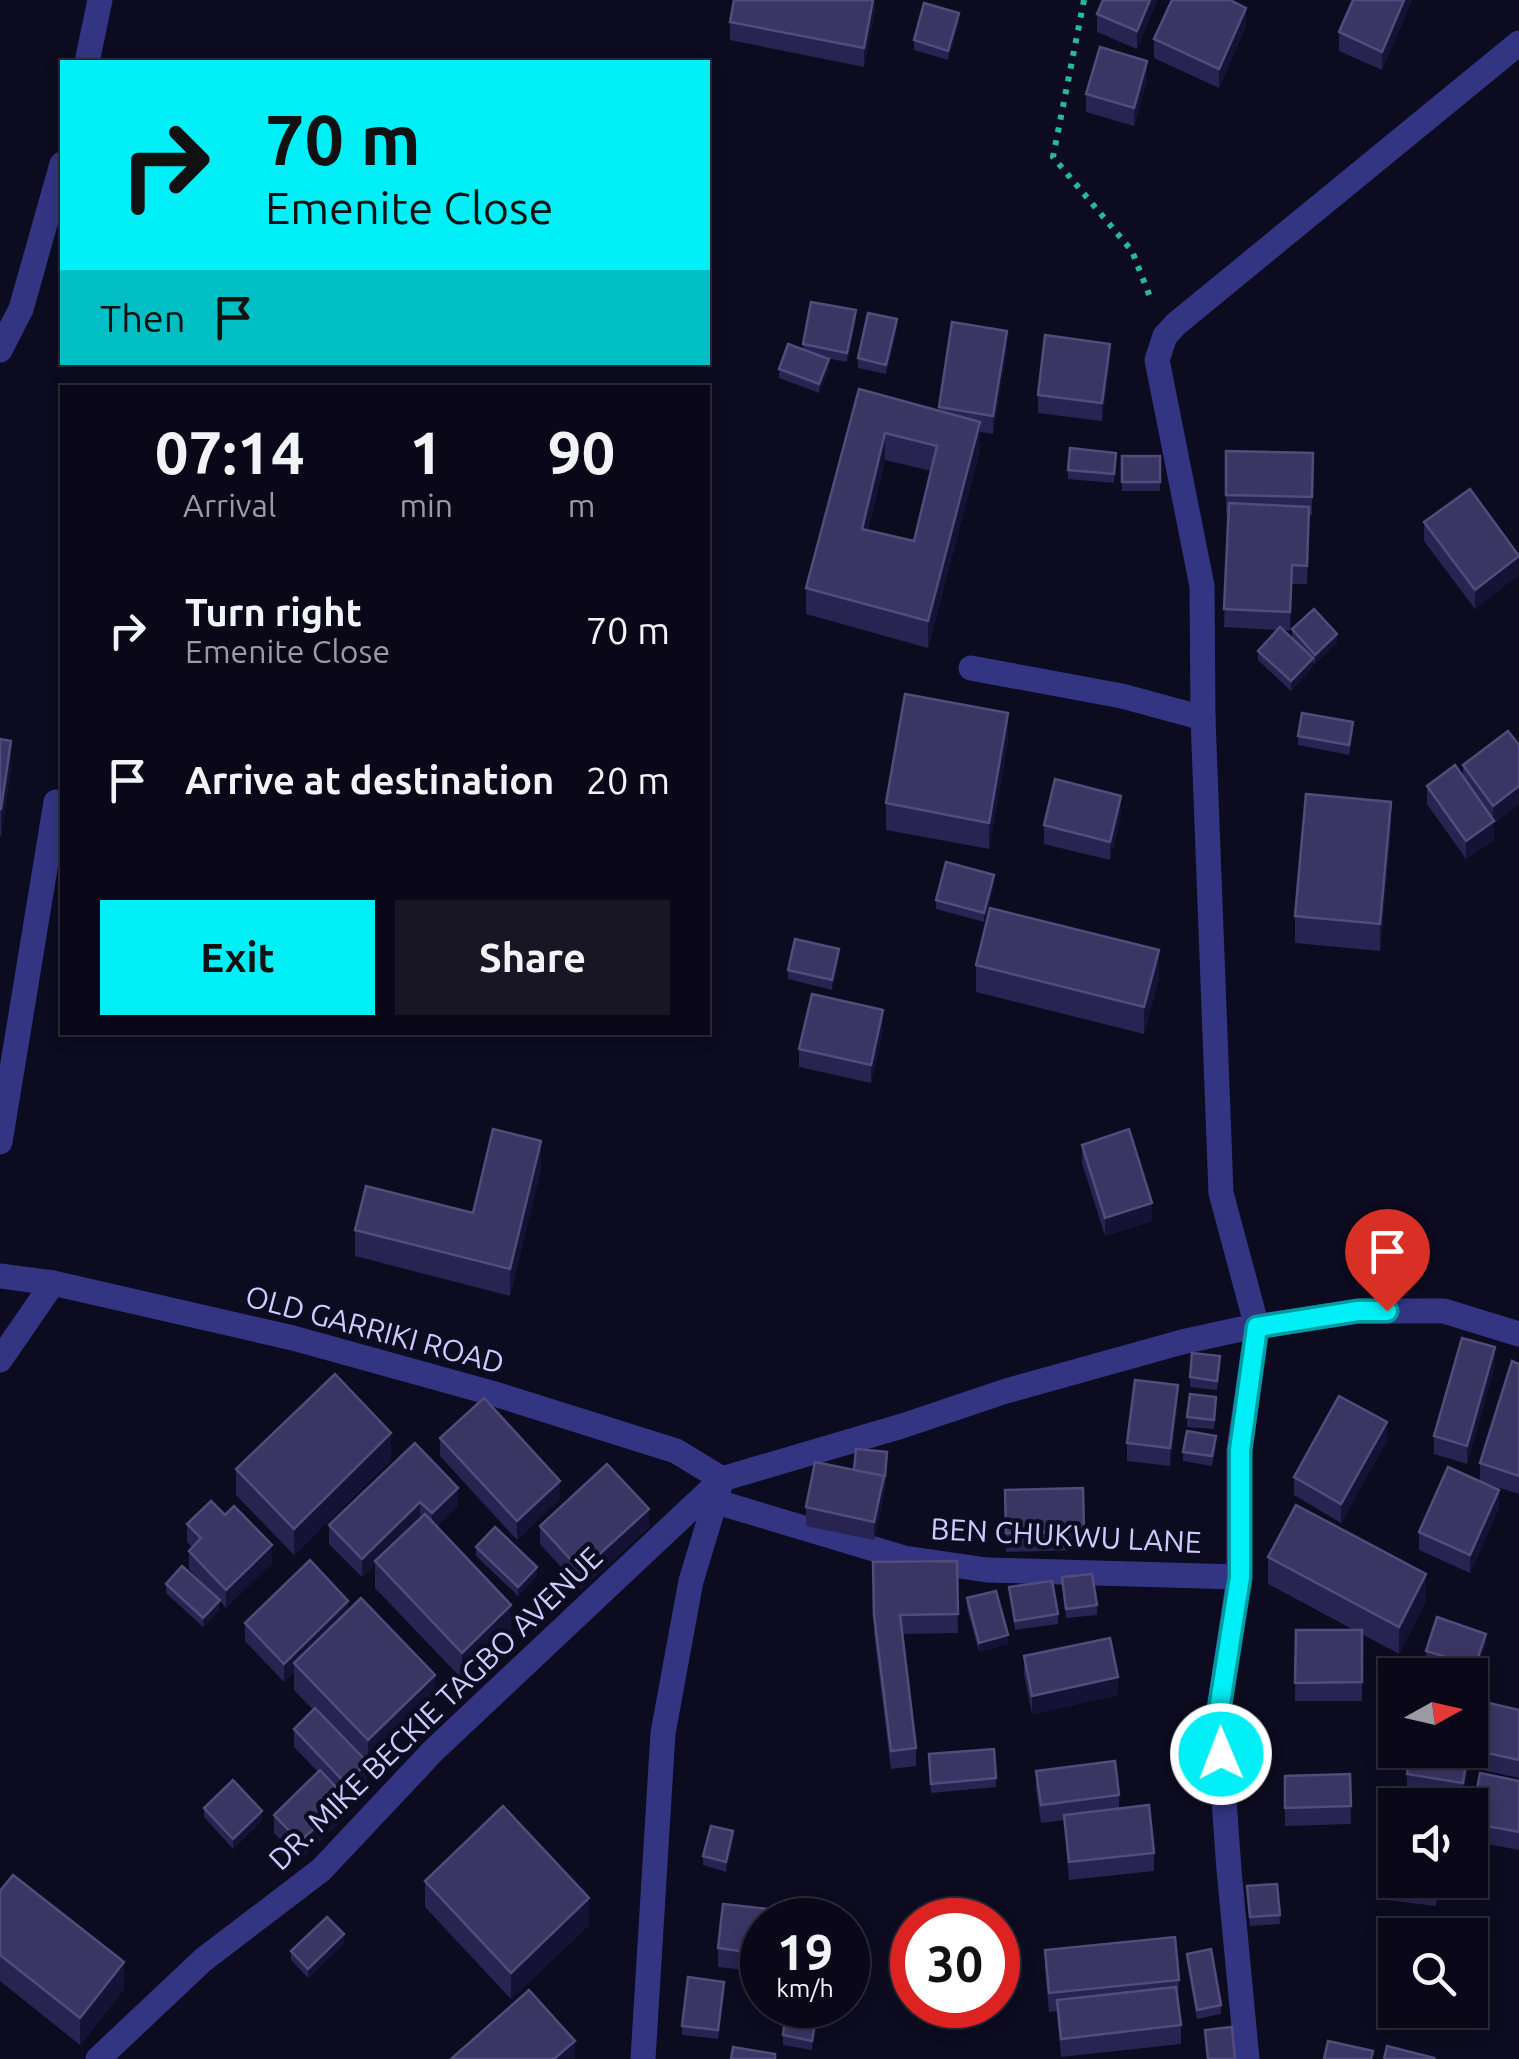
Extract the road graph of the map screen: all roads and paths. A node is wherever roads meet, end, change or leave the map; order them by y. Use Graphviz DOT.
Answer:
graph roads {
  1 [pos="100,0"];
  2 [pos="1084,0"];
  3 [pos="1519,43"];
  4 [pos="88,60"];
  5 [pos="60,171"];
  6 [pos="1165,336"];
  7 [pos="0,350"];
  8 [pos="971,668"];
  9 [pos="1203,718"];
  10 [pos="56,802"];
  11 [pos="0,1142"];
  12 [pos="0,1276"];
  13 [pos="54,1283"];
  14 [pos="1257,1327"];
  15 [pos="1519,1334"];
  16 [pos="0,1360"];
  17 [pos="719,1490"];
  18 [pos="1240,1577"];
  19 [pos="98,2059"];
  20 [pos="643,2059"];
  21 [pos="1247,2059"];
  1 -- 4 [label="street"];
  2 -- 6 [label="path"];
  3 -- 6 [label="street"];
  5 -- 7 [label="street"];
  6 -- 9 [label="street"];
  8 -- 9 [label="street"];
  9 -- 14 [label="street"];
  10 -- 11 [label="street"];
  12 -- 13 [label="street, OLD GARRIKI ROAD"];
  13 -- 16 [label="street"];
  13 -- 17 [label="street, OLD GARRIKI ROAD"];
  14 -- 15 [label="street"];
  14 -- 17 [label="street"];
  14 -- 18 [label="street"];
  17 -- 18 [label="street, BEN CHUKWU LANE"];
  17 -- 19 [label="street, DR. MIKE BECKIE TAGBO AVENUE"];
  17 -- 20 [label="street"];
  18 -- 21 [label="street"];
}
